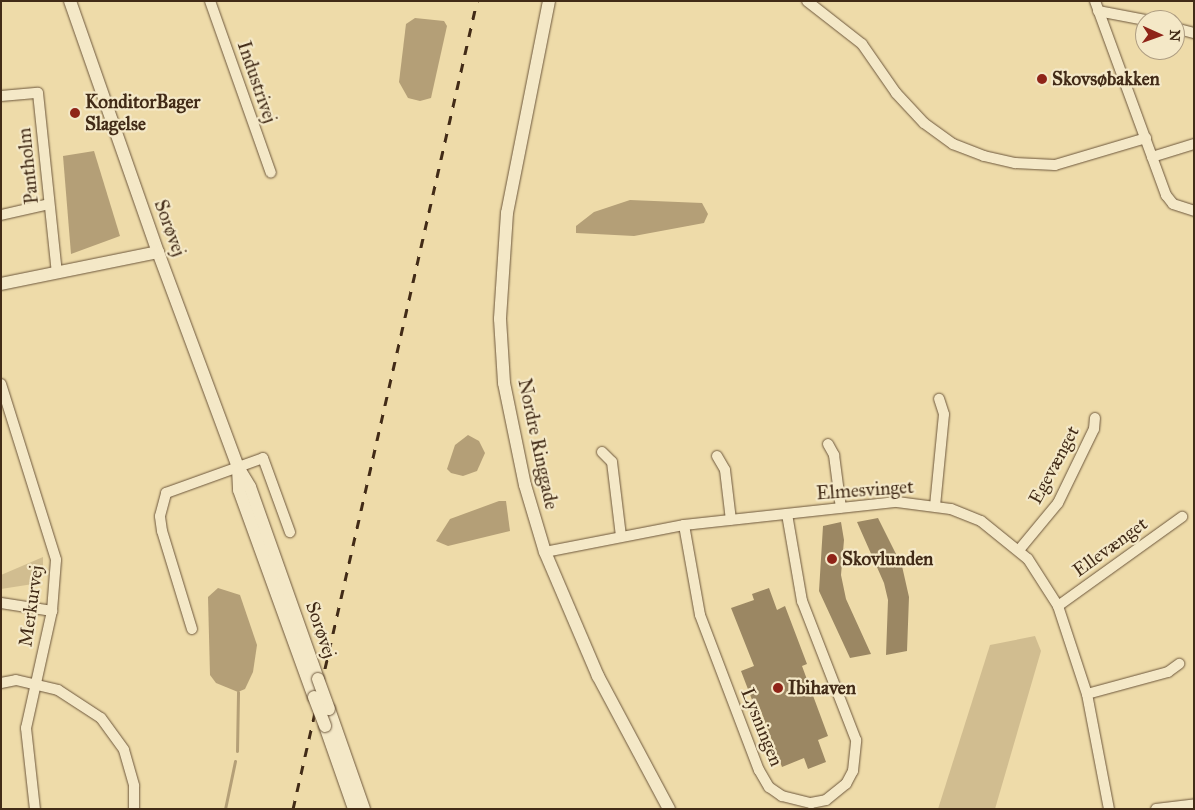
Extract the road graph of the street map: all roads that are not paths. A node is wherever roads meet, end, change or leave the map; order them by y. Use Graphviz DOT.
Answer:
graph roads {
  1 [pos="70,1"];
  2 [pos="210,1"];
  3 [pos="549,1"];
  4 [pos="807,1"];
  5 [pos="1097,6"];
  6 [pos="1135,17"];
  7 [pos="1,96"];
  8 [pos="1146,138"];
  9 [pos="1194,144"];
  10 [pos="1152,157"];
  11 [pos="271,173"];
  12 [pos="49,204"];
  13 [pos="1194,211"];
  14 [pos="1,215"];
  15 [pos="158,252"];
  16 [pos="57,273"];
  17 [pos="1,284"];
  18 [pos="1,384"];
  19 [pos="939,399"];
  20 [pos="1095,418"];
  21 [pos="828,444"];
  22 [pos="602,452"];
  23 [pos="717,456"];
  24 [pos="238,467"];
  25 [pos="935,506"];
  26 [pos="841,508"];
  27 [pos="787,514"];
  28 [pos="1182,517"];
  29 [pos="731,520"];
  30 [pos="684,526"];
  31 [pos="290,532"];
  32 [pos="620,536"];
  33 [pos="1019,550"];
  34 [pos="545,552"];
  35 [pos="1,603"];
  36 [pos="1058,606"];
  37 [pos="52,611"];
  38 [pos="192,629"];
  39 [pos="1179,664"];
  40 [pos="1,683"];
  41 [pos="34,684"];
  42 [pos="1087,694"];
  43 [pos="1194,804"];
  44 [pos="35,809"];
  45 [pos="134,809"];
  46 [pos="354,809"];
  47 [pos="364,809"];
  48 [pos="669,809"];
  49 [pos="1109,809"];
  50 [pos="1156,809"];
  1 -- 15 [label="street, Sorøvej"];
  2 -- 11 [label="street, Industrivej"];
  3 -- 34 [label="street, Nordre Ringgade"];
  4 -- 8 [label="street"];
  5 -- 6 [label="street"];
  5 -- 8 [label="street"];
  7 -- 12 [label="street, Pantholm"];
  8 -- 10 [label="street"];
  9 -- 10 [label="street"];
  10 -- 13 [label="street"];
  12 -- 14 [label="street"];
  12 -- 16 [label="street, Pantholm"];
  15 -- 16 [label="street"];
  15 -- 24 [label="street, Sorøvej"];
  16 -- 17 [label="street"];
  18 -- 37 [label="street, Merkurvej"];
  19 -- 25 [label="street"];
  20 -- 33 [label="street, Egevænget"];
  21 -- 26 [label="street"];
  22 -- 32 [label="street"];
  23 -- 29 [label="street"];
  24 -- 31 [label="street"];
  24 -- 38 [label="street"];
  24 -- 46 [label="street, Sorøvej, bridge"];
  24 -- 47 [label="street, Sorøvej, bridge"];
  25 -- 26 [label="street, Elmesvinget"];
  25 -- 33 [label="street, Elmesvinget"];
  26 -- 27 [label="street, Elmesvinget"];
  27 -- 29 [label="street, Elmesvinget"];
  27 -- 30 [label="street, Lysningen"];
  28 -- 36 [label="street, Ellevænget"];
  29 -- 30 [label="street, Elmesvinget"];
  30 -- 32 [label="street, Elmesvinget"];
  32 -- 34 [label="street, Elmesvinget"];
  33 -- 36 [label="street, Elmesvinget"];
  34 -- 48 [label="street, Nordre Ringgade"];
  35 -- 37 [label="street"];
  36 -- 42 [label="street, Elmesvinget"];
  37 -- 41 [label="street, Merkurvej"];
  39 -- 42 [label="street"];
  40 -- 41 [label="street"];
  41 -- 44 [label="street, Merkurvej"];
  41 -- 45 [label="street"];
  42 -- 49 [label="street, Elmesvinget"];
  43 -- 50 [label="street"];
}
